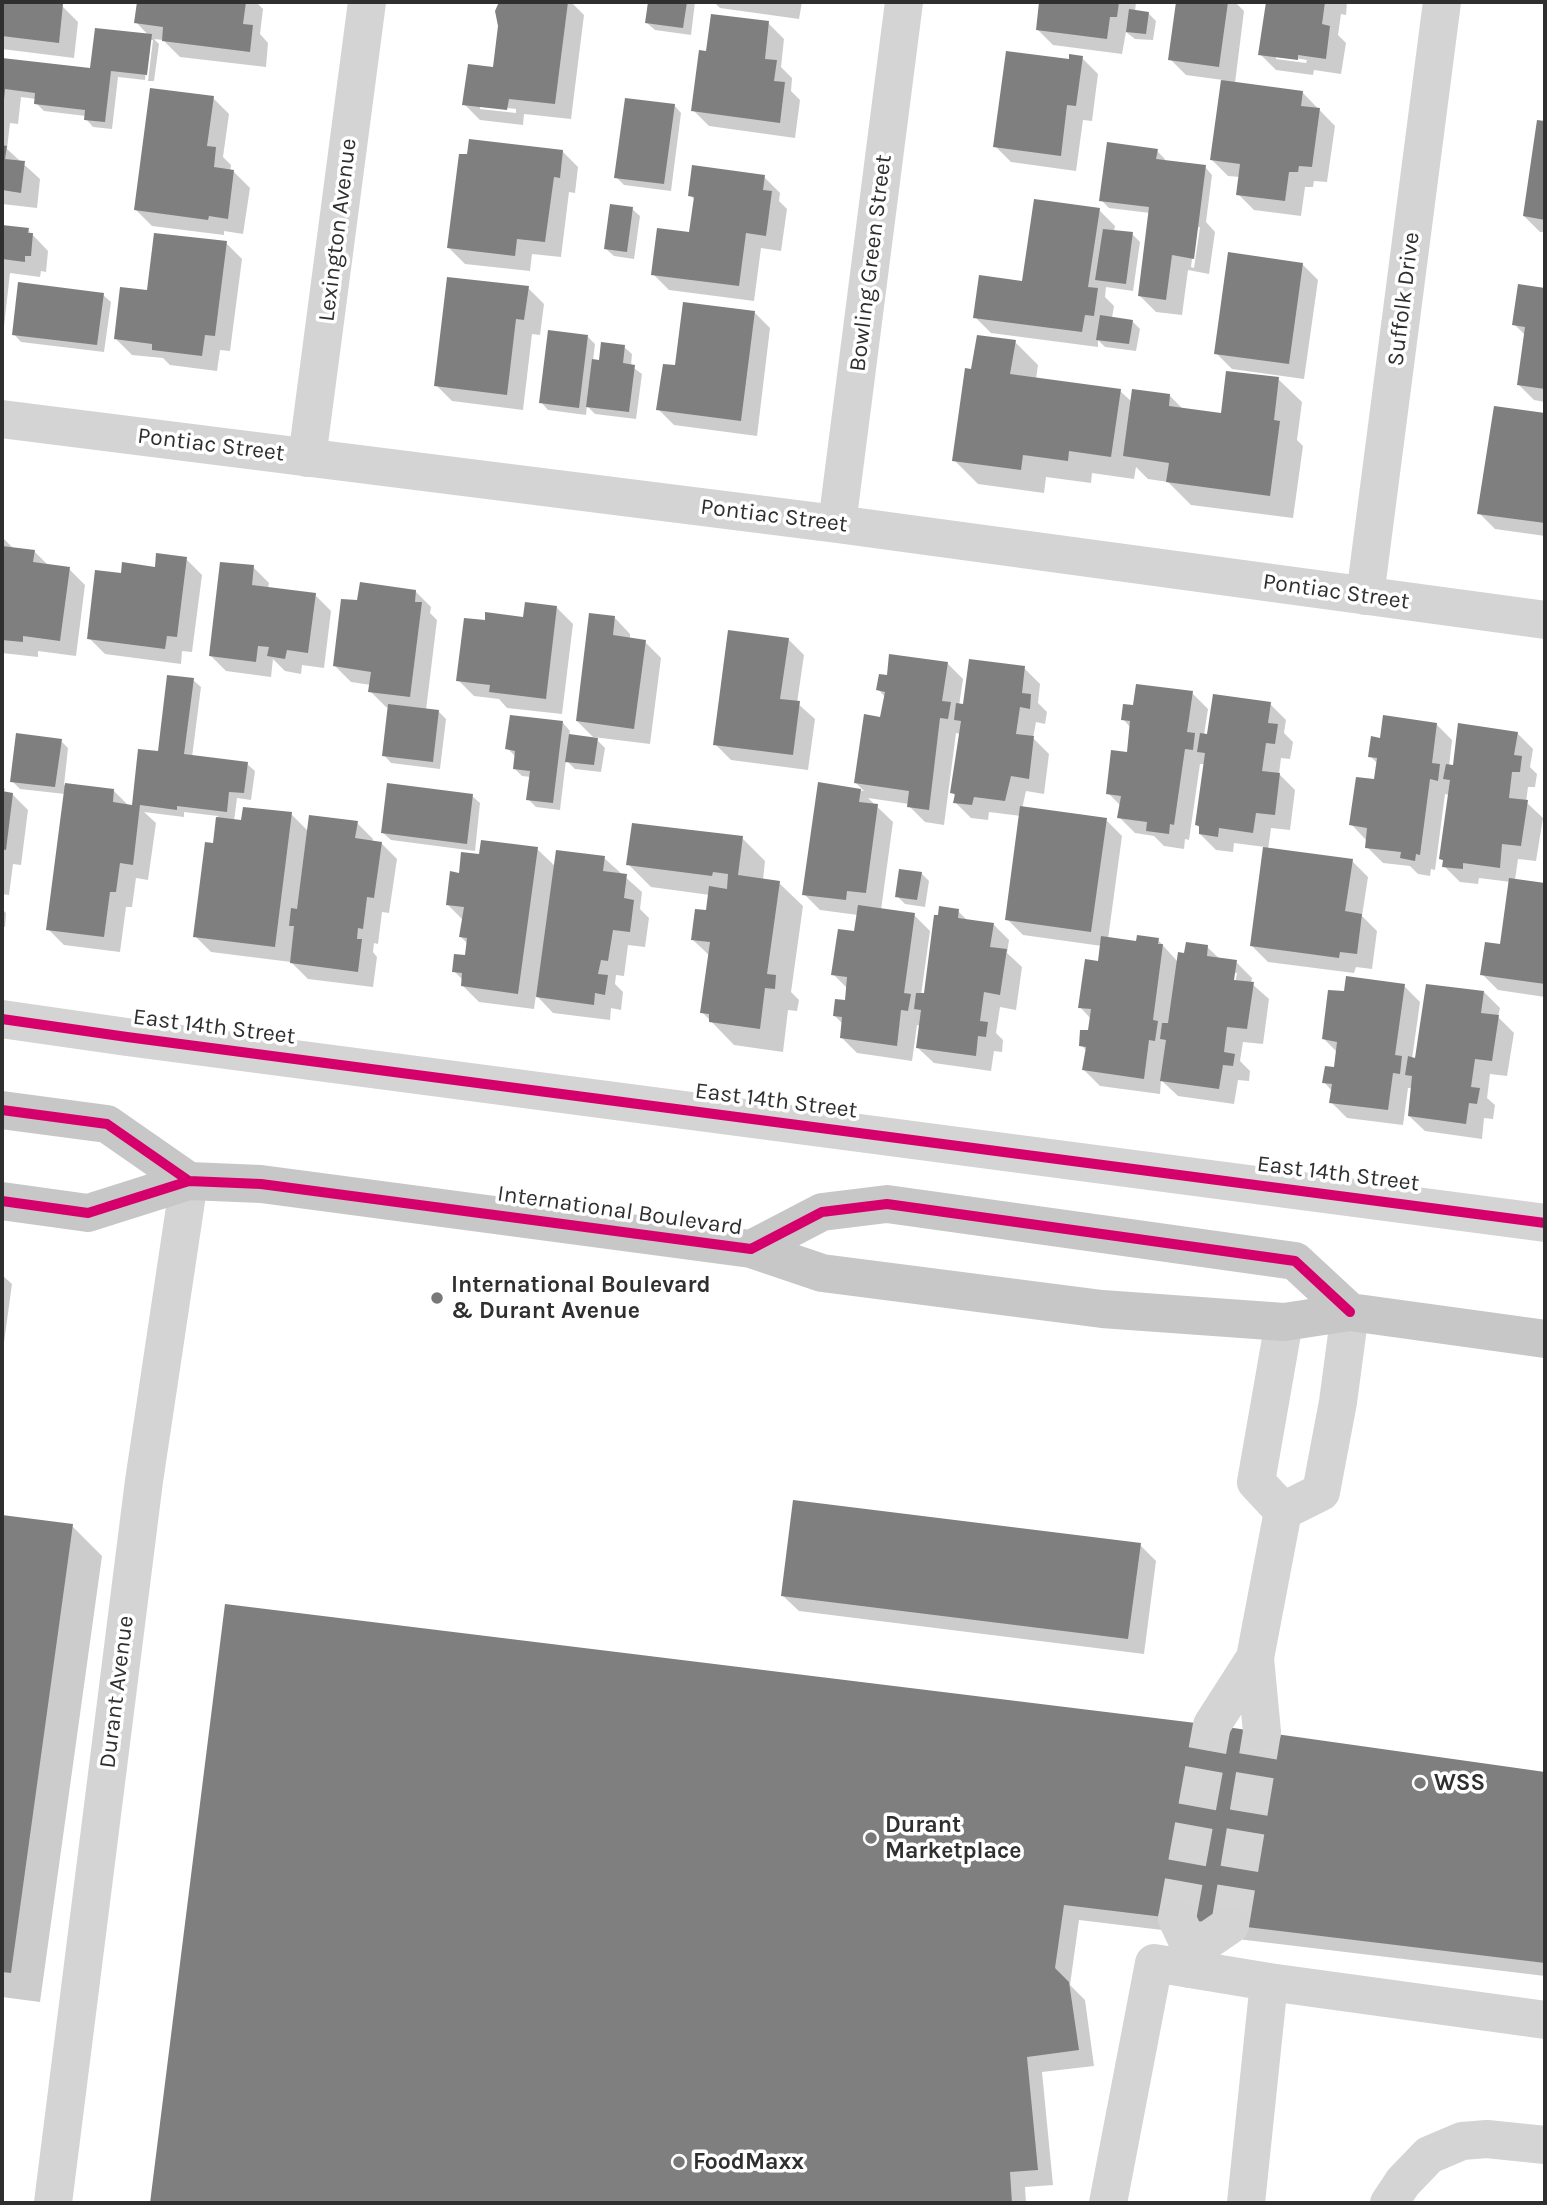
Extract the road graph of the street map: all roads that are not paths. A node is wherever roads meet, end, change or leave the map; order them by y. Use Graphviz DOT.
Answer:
graph roads {
  1 [pos="367,2"];
  2 [pos="904,2"];
  3 [pos="1442,2"];
  4 [pos="2,419"];
  5 [pos="307,457"];
  6 [pos="837,524"];
  7 [pos="1365,596"];
  8 [pos="1545,620"];
  9 [pos="2,1018"];
  10 [pos="2,1110"];
  11 [pos="189,1181"];
  12 [pos="2,1201"];
  13 [pos="1545,1223"];
  14 [pos="751,1249"];
  15 [pos="1350,1312"];
  16 [pos="1284,1322"];
  17 [pos="1545,1339"];
  18 [pos="1283,1511"];
  19 [pos="1255,1658"];
  20 [pos="1212,1725"];
  21 [pos="1262,1732"];
  22 [pos="1230,1926"];
  23 [pos="1186,1946"];
  24 [pos="1269,1982"];
  25 [pos="1545,2020"];
  26 [pos="1545,2145"];
  27 [pos="53,2203"];
  28 [pos="1108,2203"];
  29 [pos="1246,2203"];
  30 [pos="1389,2203"];
  1 -- 5 [label="street, Lexington Avenue"];
  2 -- 6 [label="street, Bowling Green Street"];
  3 -- 7 [label="street, Suffolk Drive"];
  4 -- 5 [label="street, Pontiac Street"];
  5 -- 6 [label="street, Pontiac Street"];
  6 -- 7 [label="street, Pontiac Street"];
  7 -- 8 [label="street, Pontiac Street"];
  9 -- 13 [label="street, East 14th Street"];
  10 -- 11 [label="main road"];
  11 -- 12 [label="main road"];
  11 -- 14 [label="main road, International Boulevard"];
  11 -- 27 [label="street, Durant Avenue"];
  14 -- 15 [label="main road, International Boulevard"];
  14 -- 16 [label="main road, International Boulevard"];
  15 -- 16 [label="main road, International Boulevard"];
  15 -- 17 [label="main road, International Boulevard"];
  15 -- 18 [label="street"];
  16 -- 18 [label="street"];
  18 -- 19 [label="street"];
  19 -- 20 [label="street"];
  19 -- 21 [label="street"];
  22 -- 23 [label="street"];
  23 -- 24 [label="street"];
  23 -- 28 [label="street"];
  24 -- 25 [label="street"];
  24 -- 29 [label="street"];
  26 -- 30 [label="street"];
}
